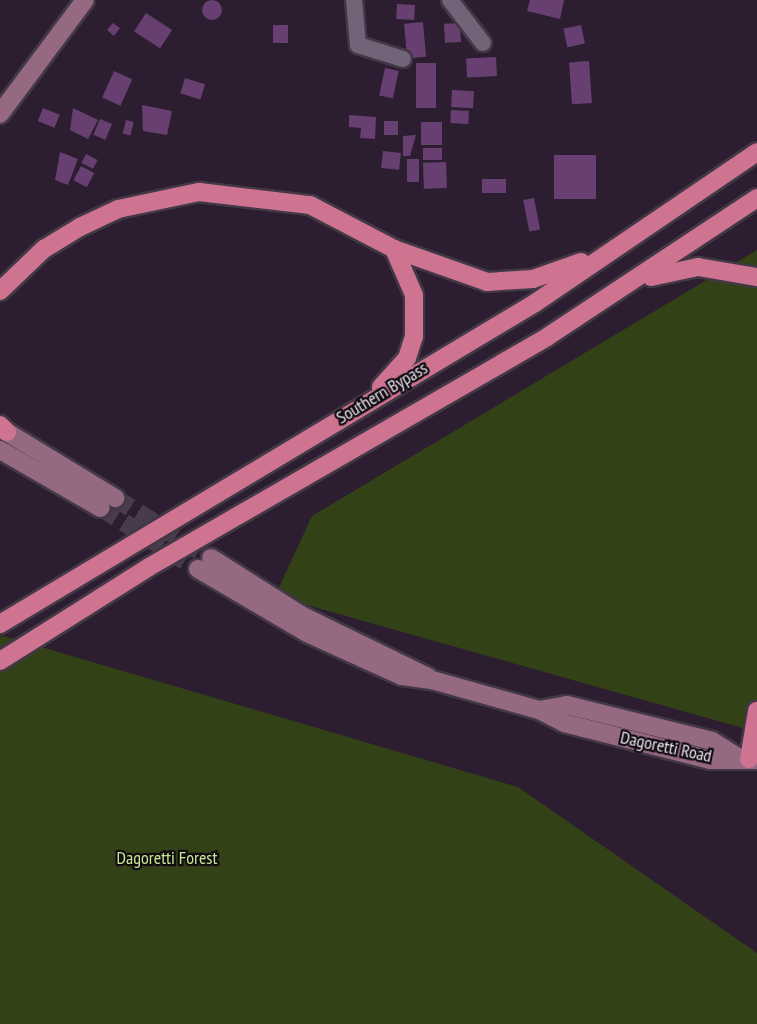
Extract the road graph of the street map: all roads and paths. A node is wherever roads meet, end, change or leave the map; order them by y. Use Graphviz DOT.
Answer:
graph roads {
  1 [pos="85,0"];
  2 [pos="354,0"];
  3 [pos="450,0"];
  4 [pos="483,43"];
  5 [pos="403,59"];
  6 [pos="0,114"];
  7 [pos="757,152"];
  8 [pos="757,198"];
  9 [pos="683,206"];
  10 [pos="394,249"];
  11 [pos="757,278"];
  12 [pos="628,285"];
  13 [pos="0,291"];
  14 [pos="366,403"];
  15 [pos="2,428"];
  16 [pos="0,450"];
  17 [pos="205,563"];
  18 [pos="0,624"];
  19 [pos="0,661"];
  20 [pos="757,711"];
  21 [pos="747,758"];
  1 -- 6 [label="main road"];
  2 -- 5 [label="street"];
  3 -- 4 [label="street"];
  7 -- 9 [label="highway, Southern Bypass"];
  8 -- 12 [label="highway, Southern Bypass"];
  9 -- 10 [label="highway"];
  9 -- 14 [label="highway, Southern Bypass"];
  10 -- 13 [label="highway"];
  10 -- 14 [label="highway"];
  11 -- 12 [label="highway"];
  12 -- 19 [label="highway, Southern Bypass"];
  14 -- 18 [label="highway, Southern Bypass"];
  15 -- 16 [label="main road"];
  17 -- 21 [label="main road, Dagoretti Road"];
  20 -- 21 [label="highway"];
}
